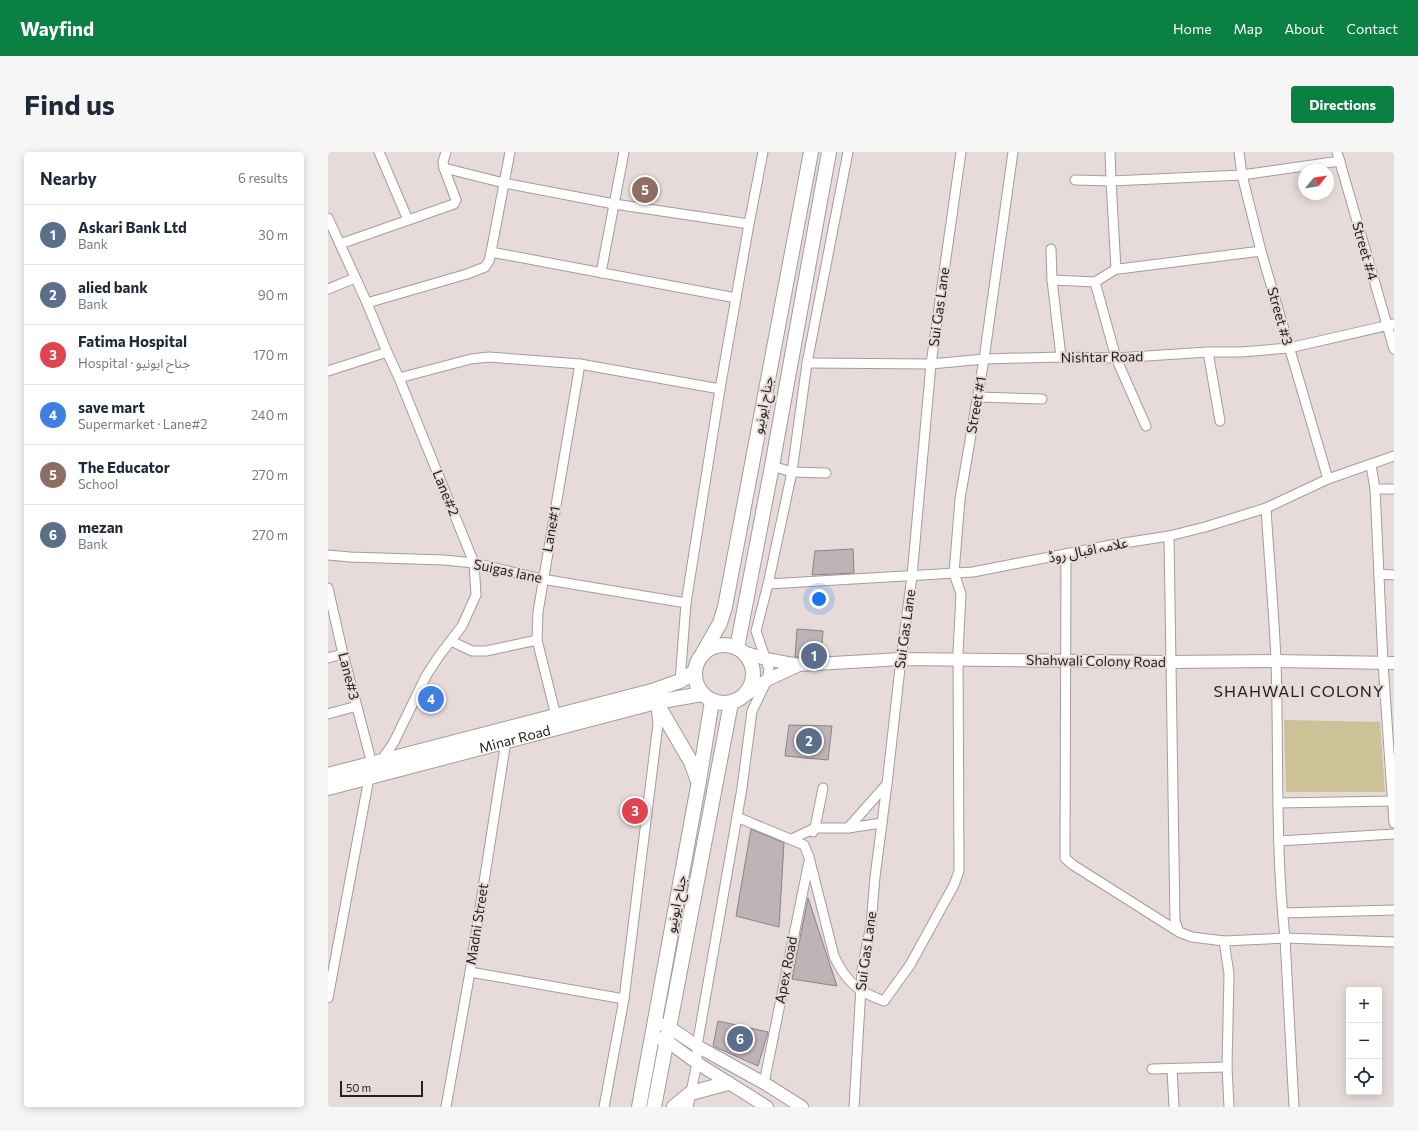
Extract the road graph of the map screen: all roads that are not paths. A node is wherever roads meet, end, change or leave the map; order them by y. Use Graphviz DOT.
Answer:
graph roads {
  1 [pos="379,152"];
  2 [pos="446,152"];
  3 [pos="510,152"];
  4 [pos="624,152"];
  5 [pos="763,152"];
  6 [pos="811,152"];
  7 [pos="829,152"];
  8 [pos="848,152"];
  9 [pos="960,152"];
  10 [pos="1013,152"];
  11 [pos="1110,152"];
  12 [pos="1239,152"];
  13 [pos="1337,152"];
  14 [pos="1340,162"];
  15 [pos="444,168"];
  16 [pos="1242,175"];
  17 [pos="1075,180"];
  18 [pos="1111,180"];
  19 [pos="504,183"];
  20 [pos="614,204"];
  21 [pos="328,218"];
  22 [pos="408,220"];
  23 [pos="749,224"];
  24 [pos="340,244"];
  25 [pos="811,248"];
  26 [pos="1051,248"];
  27 [pos="829,250"];
  28 [pos="1261,251"];
  29 [pos="491,252"];
  30 [pos="1116,269"];
  31 [pos="602,273"];
  32 [pos="355,278"];
  33 [pos="1052,280"];
  34 [pos="1095,282"];
  35 [pos="328,289"];
  36 [pos="736,298"];
  37 [pos="367,303"];
  38 [pos="1390,325"];
  39 [pos="1289,348"];
  40 [pos="1394,349"];
  41 [pos="387,352"];
  42 [pos="1208,352"];
  43 [pos="1062,357"];
  44 [pos="1116,358"];
  45 [pos="984,359"];
  46 [pos="807,363"];
  47 [pos="580,364"];
  48 [pos="931,364"];
  49 [pos="328,371"];
  50 [pos="399,378"];
  51 [pos="720,389"];
  52 [pos="977,397"];
  53 [pos="1042,399"];
  54 [pos="1220,421"];
  55 [pos="1146,426"];
  56 [pos="1394,456"];
  57 [pos="1371,465"];
  58 [pos="772,466"];
  59 [pos="792,472"];
  60 [pos="826,473"];
  61 [pos="1328,479"];
  62 [pos="1375,489"];
  63 [pos="1394,489"];
  64 [pos="1266,508"];
  65 [pos="1169,536"];
  66 [pos="1066,554"];
  67 [pos="328,556"];
  68 [pos="474,563"];
  69 [pos="954,573"];
  70 [pos="1379,574"];
  71 [pos="1394,574"];
  72 [pos="912,576"];
  73 [pos="542,579"];
  74 [pos="768,584"];
  75 [pos="328,588"];
  76 [pos="686,603"];
  77 [pos="330,604"];
  78 [pos="537,640"];
  79 [pos="451,641"];
  80 [pos="740,650"];
  81 [pos="703,653"];
  82 [pos="343,654"];
  83 [pos="328,658"];
  84 [pos="766,659"];
  85 [pos="901,659"];
  86 [pos="958,659"];
  87 [pos="1066,661"];
  88 [pos="1276,661"];
  89 [pos="1170,662"];
  90 [pos="1388,662"];
  91 [pos="798,665"];
  92 [pos="694,672"];
  93 [pos="767,680"];
  94 [pos="680,681"];
  95 [pos="707,698"];
  96 [pos="656,702"];
  97 [pos="734,702"];
  98 [pos="357,706"];
  99 [pos="328,714"];
  100 [pos="556,716"];
  101 [pos="506,742"];
  102 [pos="376,762"];
  103 [pos="1392,762"];
  104 [pos="369,778"];
  105 [pos="330,781"];
  106 [pos="698,781"];
  107 [pos="888,784"];
  108 [pos="823,788"];
  109 [pos="1393,800"];
  110 [pos="1278,803"];
  111 [pos="737,817"];
  112 [pos="882,823"];
  113 [pos="1394,823"];
  114 [pos="815,828"];
  115 [pos="848,828"];
  116 [pos="1394,834"];
  117 [pos="792,839"];
  118 [pos="1279,841"];
  119 [pos="804,845"];
  120 [pos="809,857"];
  121 [pos="1394,910"];
  122 [pos="1283,913"];
  123 [pos="1179,932"];
  124 [pos="1285,938"];
  125 [pos="1224,941"];
  126 [pos="1394,942"];
  127 [pos="328,945"];
  128 [pos="338,947"];
  129 [pos="470,972"];
  130 [pos="860,990"];
  131 [pos="328,998"];
  132 [pos="624,998"];
  133 [pos="654,1022"];
  134 [pos="669,1027"];
  135 [pos="652,1036"];
  136 [pos="666,1041"];
  137 [pos="697,1046"];
  138 [pos="696,1063"];
  139 [pos="1227,1067"];
  140 [pos="1172,1069"];
  141 [pos="1152,1070"];
  142 [pos="728,1083"];
  143 [pos="764,1083"];
  144 [pos="691,1093"];
  145 [pos="446,1107"];
  146 [pos="604,1107"];
  147 [pos="639,1107"];
  148 [pos="654,1107"];
  149 [pos="674,1107"];
  150 [pos="688,1107"];
  151 [pos="767,1107"];
  152 [pos="802,1107"];
  153 [pos="854,1107"];
  154 [pos="1174,1107"];
  155 [pos="1229,1107"];
  156 [pos="1294,1107"];
  1 -- 22 [label="street"];
  2 -- 15 [label="street"];
  3 -- 19 [label="street"];
  4 -- 20 [label="street"];
  5 -- 23 [label="street"];
  6 -- 81 [label="main road, جناح ایونیو"];
  7 -- 25 [label="main road, جناح ایونیو"];
  8 -- 27 [label="street"];
  9 -- 48 [label="street, Sui Gas Lane"];
  10 -- 45 [label="street, Street #1"];
  11 -- 18 [label="street"];
  12 -- 16 [label="street, Street #3"];
  13 -- 14 [label="street, Street #4"];
  14 -- 16 [label="street"];
  14 -- 38 [label="street, Street #4"];
  15 -- 19 [label="street"];
  15 -- 22 [label="street"];
  16 -- 18 [label="street"];
  16 -- 28 [label="street, Street #3"];
  17 -- 18 [label="street"];
  18 -- 30 [label="street"];
  19 -- 20 [label="street"];
  19 -- 29 [label="street"];
  20 -- 23 [label="street"];
  20 -- 31 [label="street"];
  21 -- 24 [label="street, Lane#2"];
  22 -- 24 [label="street"];
  23 -- 36 [label="street"];
  24 -- 32 [label="street, Lane#2"];
  25 -- 27 [label="street"];
  25 -- 58 [label="main road, جناح ایونیو"];
  26 -- 33 [label="street"];
  27 -- 46 [label="street"];
  28 -- 30 [label="street"];
  28 -- 39 [label="street, Street #3"];
  29 -- 31 [label="street"];
  29 -- 37 [label="street"];
  30 -- 34 [label="street"];
  31 -- 36 [label="street"];
  32 -- 35 [label="street"];
  32 -- 37 [label="street, Lane#2"];
  33 -- 34 [label="street"];
  33 -- 43 [label="street"];
  34 -- 44 [label="street"];
  36 -- 51 [label="street"];
  37 -- 41 [label="street, Lane#2"];
  38 -- 39 [label="street, Nishtar Road"];
  38 -- 40 [label="street, Street #4"];
  39 -- 42 [label="street, Nishtar Road"];
  39 -- 61 [label="street, Street #3"];
  41 -- 49 [label="street"];
  41 -- 50 [label="street, Lane#2"];
  42 -- 44 [label="street, Nishtar Road"];
  42 -- 54 [label="street"];
  43 -- 44 [label="street, Nishtar Road"];
  43 -- 45 [label="street, Nishtar Road"];
  44 -- 55 [label="street"];
  45 -- 48 [label="street, Nishtar Road"];
  45 -- 52 [label="street, Street #1"];
  46 -- 48 [label="street, Nishtar Road"];
  46 -- 59 [label="street"];
  47 -- 50 [label="street"];
  47 -- 51 [label="street"];
  47 -- 73 [label="street, Lane#1"];
  48 -- 72 [label="street, Sui Gas Lane"];
  50 -- 68 [label="street, Lane#2"];
  51 -- 76 [label="street"];
  52 -- 53 [label="street"];
  52 -- 69 [label="street, Street #1"];
  56 -- 57 [label="street, علامہ اقبال روڈ"];
  57 -- 61 [label="street, علامہ اقبال روڈ"];
  57 -- 62 [label="street"];
  58 -- 59 [label="street"];
  58 -- 80 [label="main road, جناح ایونیو"];
  59 -- 60 [label="street"];
  59 -- 74 [label="street"];
  61 -- 64 [label="street, علامہ اقبال روڈ"];
  62 -- 63 [label="street"];
  62 -- 70 [label="street"];
  64 -- 65 [label="street, علامہ اقبال روڈ"];
  64 -- 88 [label="street"];
  65 -- 66 [label="street, علامہ اقبال روڈ"];
  65 -- 89 [label="street"];
  66 -- 69 [label="street, علامہ اقبال روڈ"];
  66 -- 87 [label="street"];
  67 -- 68 [label="street, Suigas lane"];
  68 -- 73 [label="street, Suigas lane"];
  68 -- 79 [label="street, Lane#2"];
  69 -- 72 [label="street, علامہ اقبال روڈ"];
  69 -- 86 [label="street, Street #1"];
  70 -- 71 [label="street"];
  70 -- 90 [label="street"];
  72 -- 74 [label="street, علامہ اقبال روڈ"];
  72 -- 85 [label="street, Sui Gas Lane"];
  73 -- 76 [label="street, Suigas lane"];
  73 -- 78 [label="street, Lane#1"];
  74 -- 84 [label="street"];
  75 -- 77 [label="street, Lane#3"];
  76 -- 94 [label="street"];
  77 -- 82 [label="street, Lane#3"];
  78 -- 79 [label="street"];
  78 -- 100 [label="street, Lane#1"];
  79 -- 102 [label="street, Lane#2"];
  80 -- 81 [label="main road"];
  80 -- 84 [label="main road, Shahwali Colony Road"];
  80 -- 97 [label="main road"];
  81 -- 92 [label="main road"];
  82 -- 83 [label="street"];
  82 -- 98 [label="street, Lane#3"];
  84 -- 91 [label="main road, Shahwali Colony Road"];
  84 -- 93 [label="street"];
  85 -- 86 [label="main road, Shahwali Colony Road"];
  85 -- 91 [label="main road, Shahwali Colony Road"];
  85 -- 107 [label="street, Sui Gas Lane"];
  86 -- 87 [label="main road, Shahwali Colony Road"];
  86 -- 130 [label="street, Street #1"];
  87 -- 89 [label="main road, Shahwali Colony Road"];
  87 -- 123 [label="street"];
  88 -- 89 [label="main road, Shahwali Colony Road"];
  88 -- 90 [label="main road, Shahwali Colony Road"];
  88 -- 110 [label="street"];
  89 -- 123 [label="street"];
  90 -- 103 [label="street"];
  91 -- 93 [label="main road, Shahwali Colony Road"];
  92 -- 94 [label="main road, Minar Road"];
  92 -- 95 [label="main road"];
  93 -- 97 [label="main road, Shahwali Colony Road"];
  93 -- 111 [label="street"];
  94 -- 100 [label="main road, Minar Road"];
  95 -- 96 [label="main road, Minar Road"];
  95 -- 97 [label="main road"];
  95 -- 106 [label="main road, جناح ایونیو"];
  96 -- 101 [label="main road, Minar Road"];
  96 -- 106 [label="main road"];
  96 -- 132 [label="street"];
  97 -- 134 [label="main road, جناح ایونیو"];
  98 -- 99 [label="street"];
  98 -- 102 [label="street, Lane#3"];
  100 -- 102 [label="main road, Minar Road"];
  101 -- 104 [label="main road, Minar Road"];
  101 -- 129 [label="street, Madni Street"];
  102 -- 105 [label="main road, Minar Road"];
  103 -- 109 [label="street"];
  104 -- 105 [label="main road, Minar Road"];
  104 -- 128 [label="street"];
  106 -- 133 [label="main road, جناح ایونیو"];
  107 -- 112 [label="street, Sui Gas Lane"];
  107 -- 115 [label="street"];
  108 -- 114 [label="street"];
  109 -- 110 [label="street"];
  109 -- 113 [label="street"];
  110 -- 118 [label="street"];
  111 -- 117 [label="street"];
  111 -- 137 [label="street"];
  112 -- 115 [label="street"];
  112 -- 130 [label="street, Sui Gas Lane"];
  114 -- 115 [label="street"];
  114 -- 117 [label="street"];
  114 -- 119 [label="street"];
  116 -- 118 [label="street"];
  117 -- 119 [label="street"];
  118 -- 122 [label="street"];
  119 -- 120 [label="street"];
  120 -- 130 [label="street"];
  120 -- 143 [label="street, Apex Road"];
  121 -- 122 [label="street"];
  122 -- 124 [label="street"];
  123 -- 125 [label="street"];
  124 -- 125 [label="street"];
  124 -- 126 [label="street"];
  124 -- 156 [label="street"];
  125 -- 139 [label="street"];
  127 -- 128 [label="street"];
  128 -- 131 [label="street"];
  129 -- 132 [label="street"];
  129 -- 145 [label="street, Madni Street"];
  130 -- 153 [label="street, Sui Gas Lane"];
  132 -- 146 [label="street"];
  133 -- 134 [label="main road"];
  133 -- 135 [label="main road, جناح ایونیو"];
  134 -- 136 [label="main road, جناح ایونیو"];
  134 -- 137 [label="main road"];
  135 -- 136 [label="main road"];
  135 -- 147 [label="main road, جناح ایونیو"];
  136 -- 138 [label="main road"];
  136 -- 148 [label="main road, جناح ایونیو"];
  137 -- 138 [label="street"];
  137 -- 143 [label="main road"];
  138 -- 142 [label="main road"];
  138 -- 144 [label="street"];
  139 -- 140 [label="street"];
  139 -- 155 [label="street"];
  140 -- 141 [label="street"];
  140 -- 154 [label="street"];
  142 -- 144 [label="main road"];
  142 -- 151 [label="main road"];
  143 -- 152 [label="main road"];
  144 -- 149 [label="main road"];
  144 -- 150 [label="street"];
}
